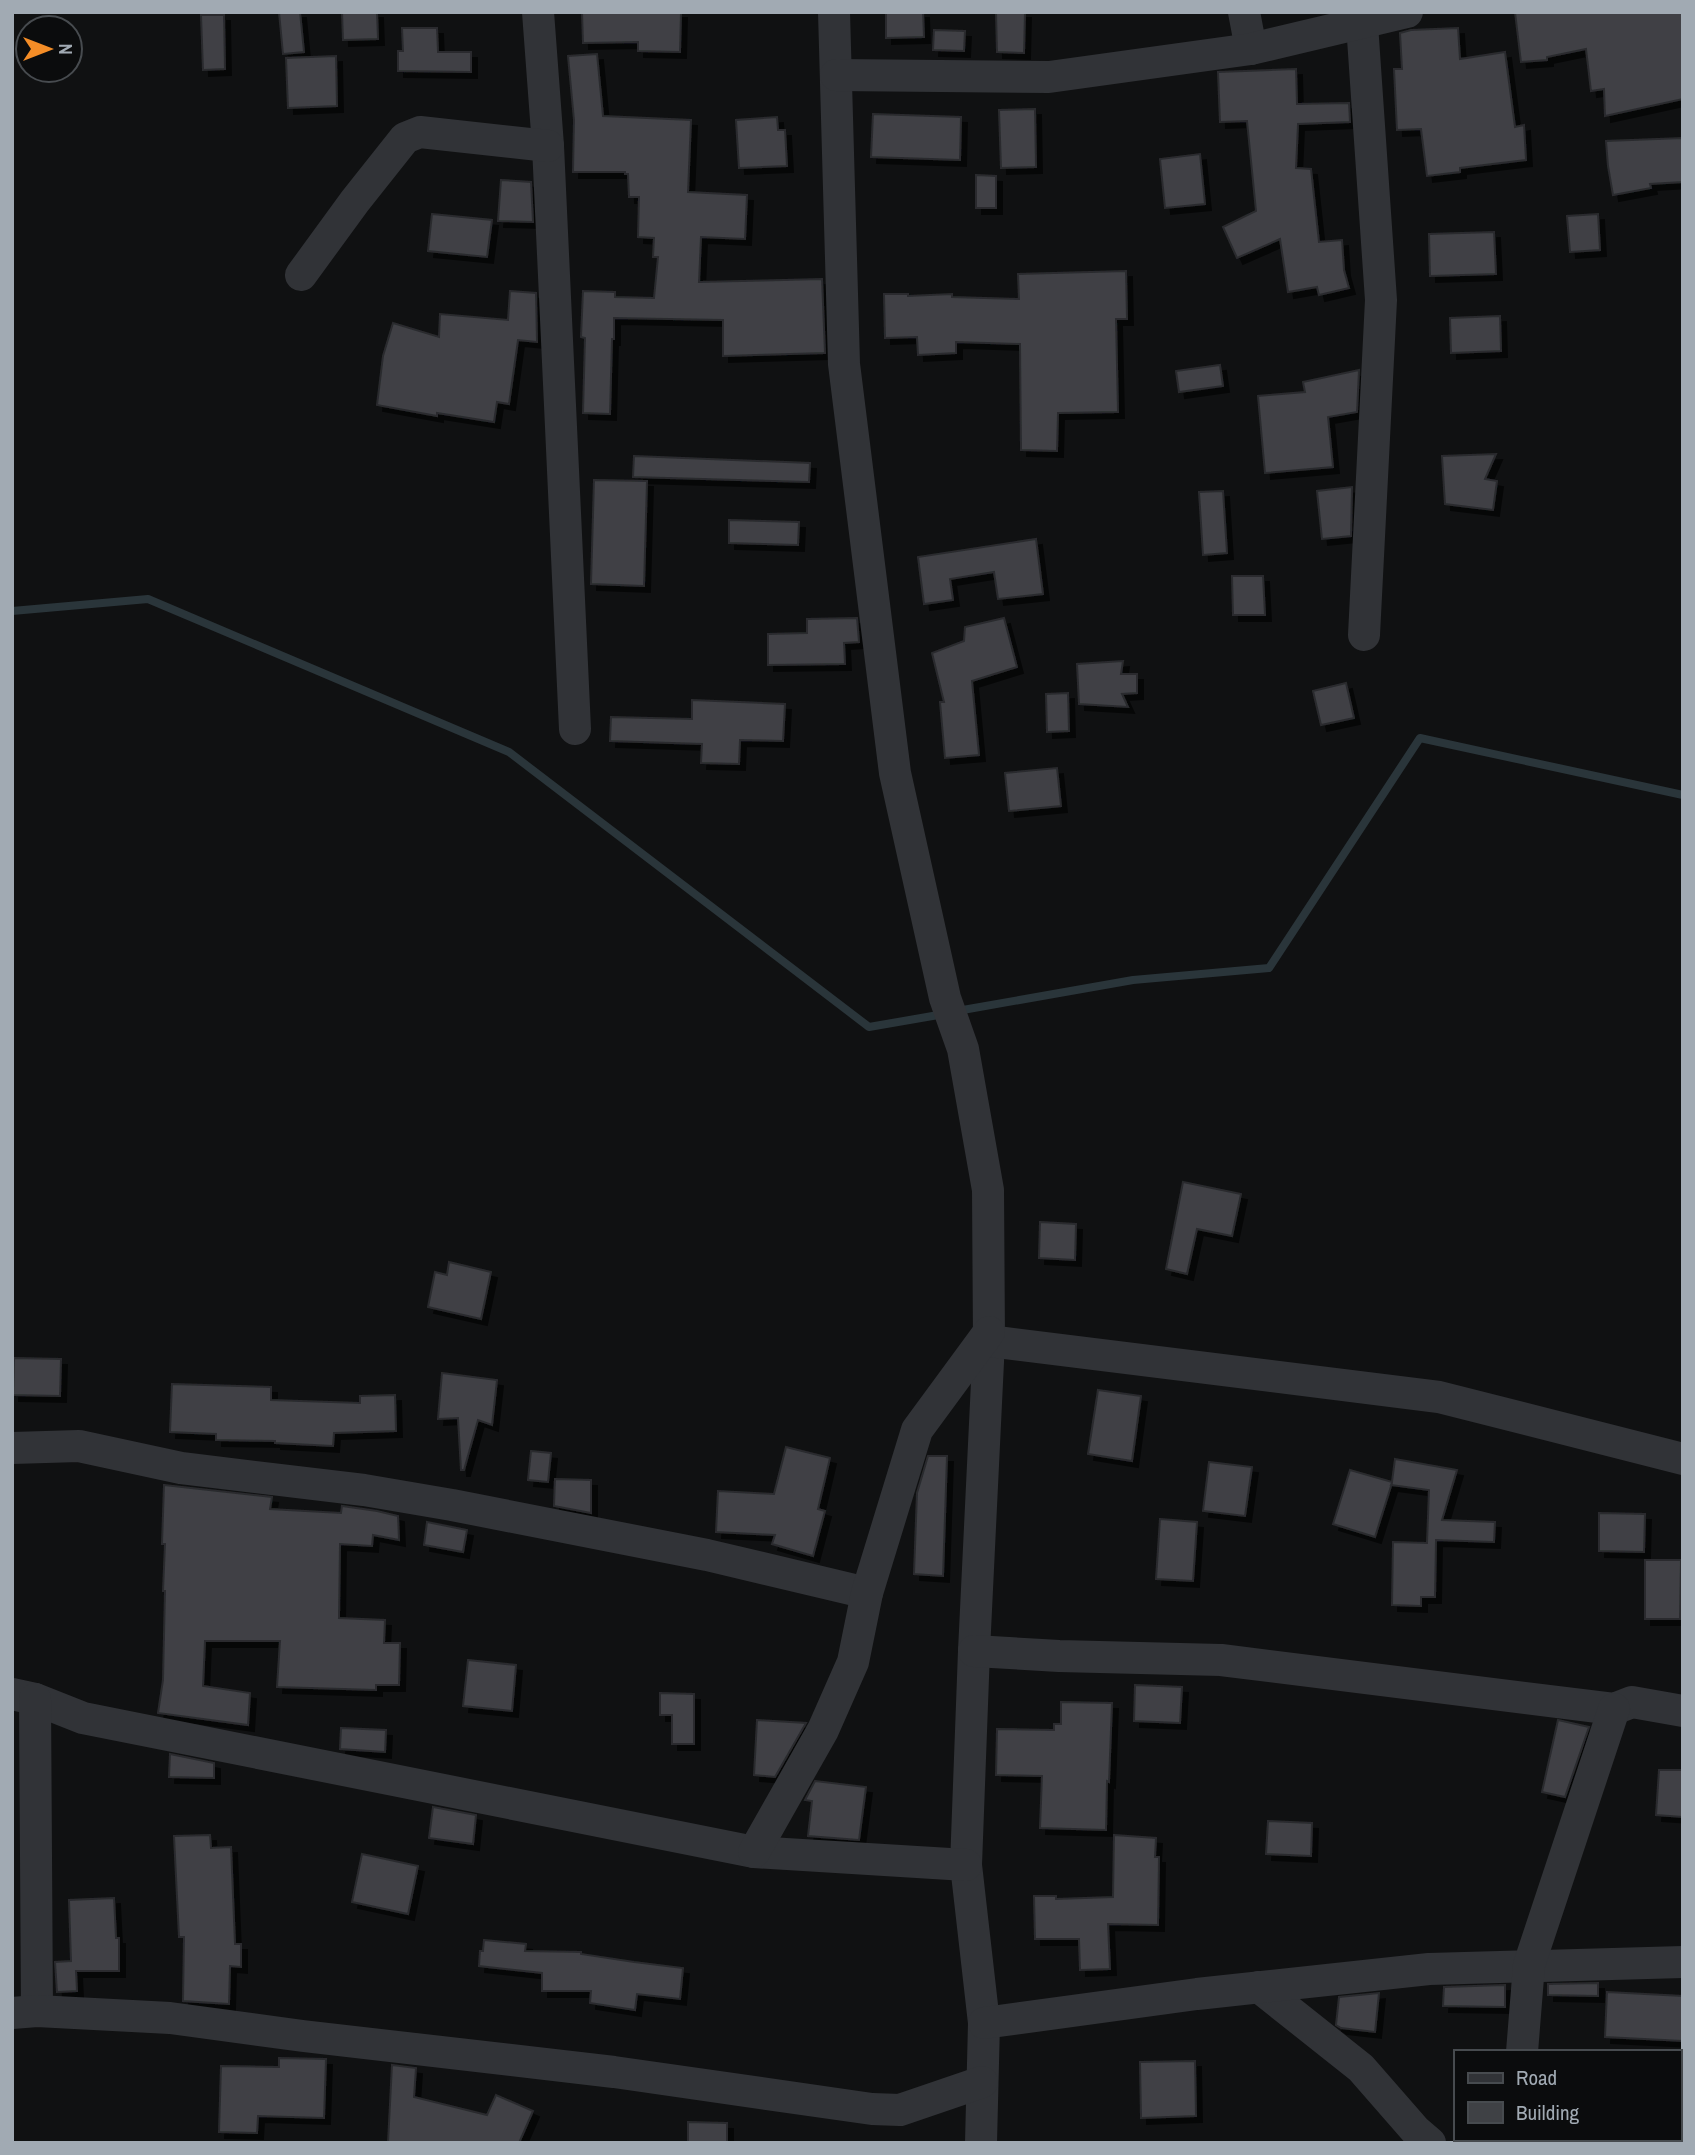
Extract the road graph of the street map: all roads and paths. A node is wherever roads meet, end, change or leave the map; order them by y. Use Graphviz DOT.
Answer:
graph roads {
  1 [pos="538,12"];
  2 [pos="834,12"];
  3 [pos="1244,12"];
  4 [pos="1407,12"];
  5 [pos="1362,24"];
  6 [pos="1251,49"];
  7 [pos="835,75"];
  8 [pos="548,146"];
  9 [pos="301,275"];
  10 [pos="1364,635"];
  11 [pos="575,729"];
  12 [pos="989,1336"];
  13 [pos="12,1448"];
  14 [pos="1683,1459"];
  15 [pos="867,1593"];
  16 [pos="974,1651"];
  17 [pos="24,1696"];
  18 [pos="1614,1709"];
  19 [pos="1683,1711"];
  20 [pos="754,1852"];
  21 [pos="966,1865"];
  22 [pos="1683,1962"];
  23 [pos="1529,1965"];
  24 [pos="1259,1987"];
  25 [pos="25,2012"];
  26 [pos="984,2023"];
  27 [pos="1522,2050"];
  28 [pos="982,2082"];
  29 [pos="981,2143"];
  30 [pos="1430,2143"];
  1 -- 8 [label="street"];
  2 -- 7 [label="street"];
  3 -- 6 [label="street"];
  4 -- 5 [label="street"];
  5 -- 6 [label="street"];
  5 -- 10 [label="street"];
  6 -- 7 [label="street"];
  7 -- 12 [label="street"];
  8 -- 9 [label="street"];
  8 -- 11 [label="street"];
  12 -- 14 [label="street"];
  12 -- 15 [label="street"];
  12 -- 16 [label="street"];
  13 -- 15 [label="street"];
  15 -- 20 [label="street"];
  16 -- 18 [label="street"];
  16 -- 21 [label="street"];
  17 -- 20 [label="street"];
  17 -- 25 [label="street"];
  18 -- 19 [label="street"];
  18 -- 23 [label="street"];
  20 -- 21 [label="street"];
  21 -- 26 [label="street"];
  22 -- 23 [label="street"];
  23 -- 24 [label="street"];
  23 -- 27 [label="street"];
  24 -- 26 [label="street"];
  24 -- 30 [label="street"];
  25 -- 28 [label="street"];
  26 -- 28 [label="street"];
  28 -- 29 [label="street"];
}
